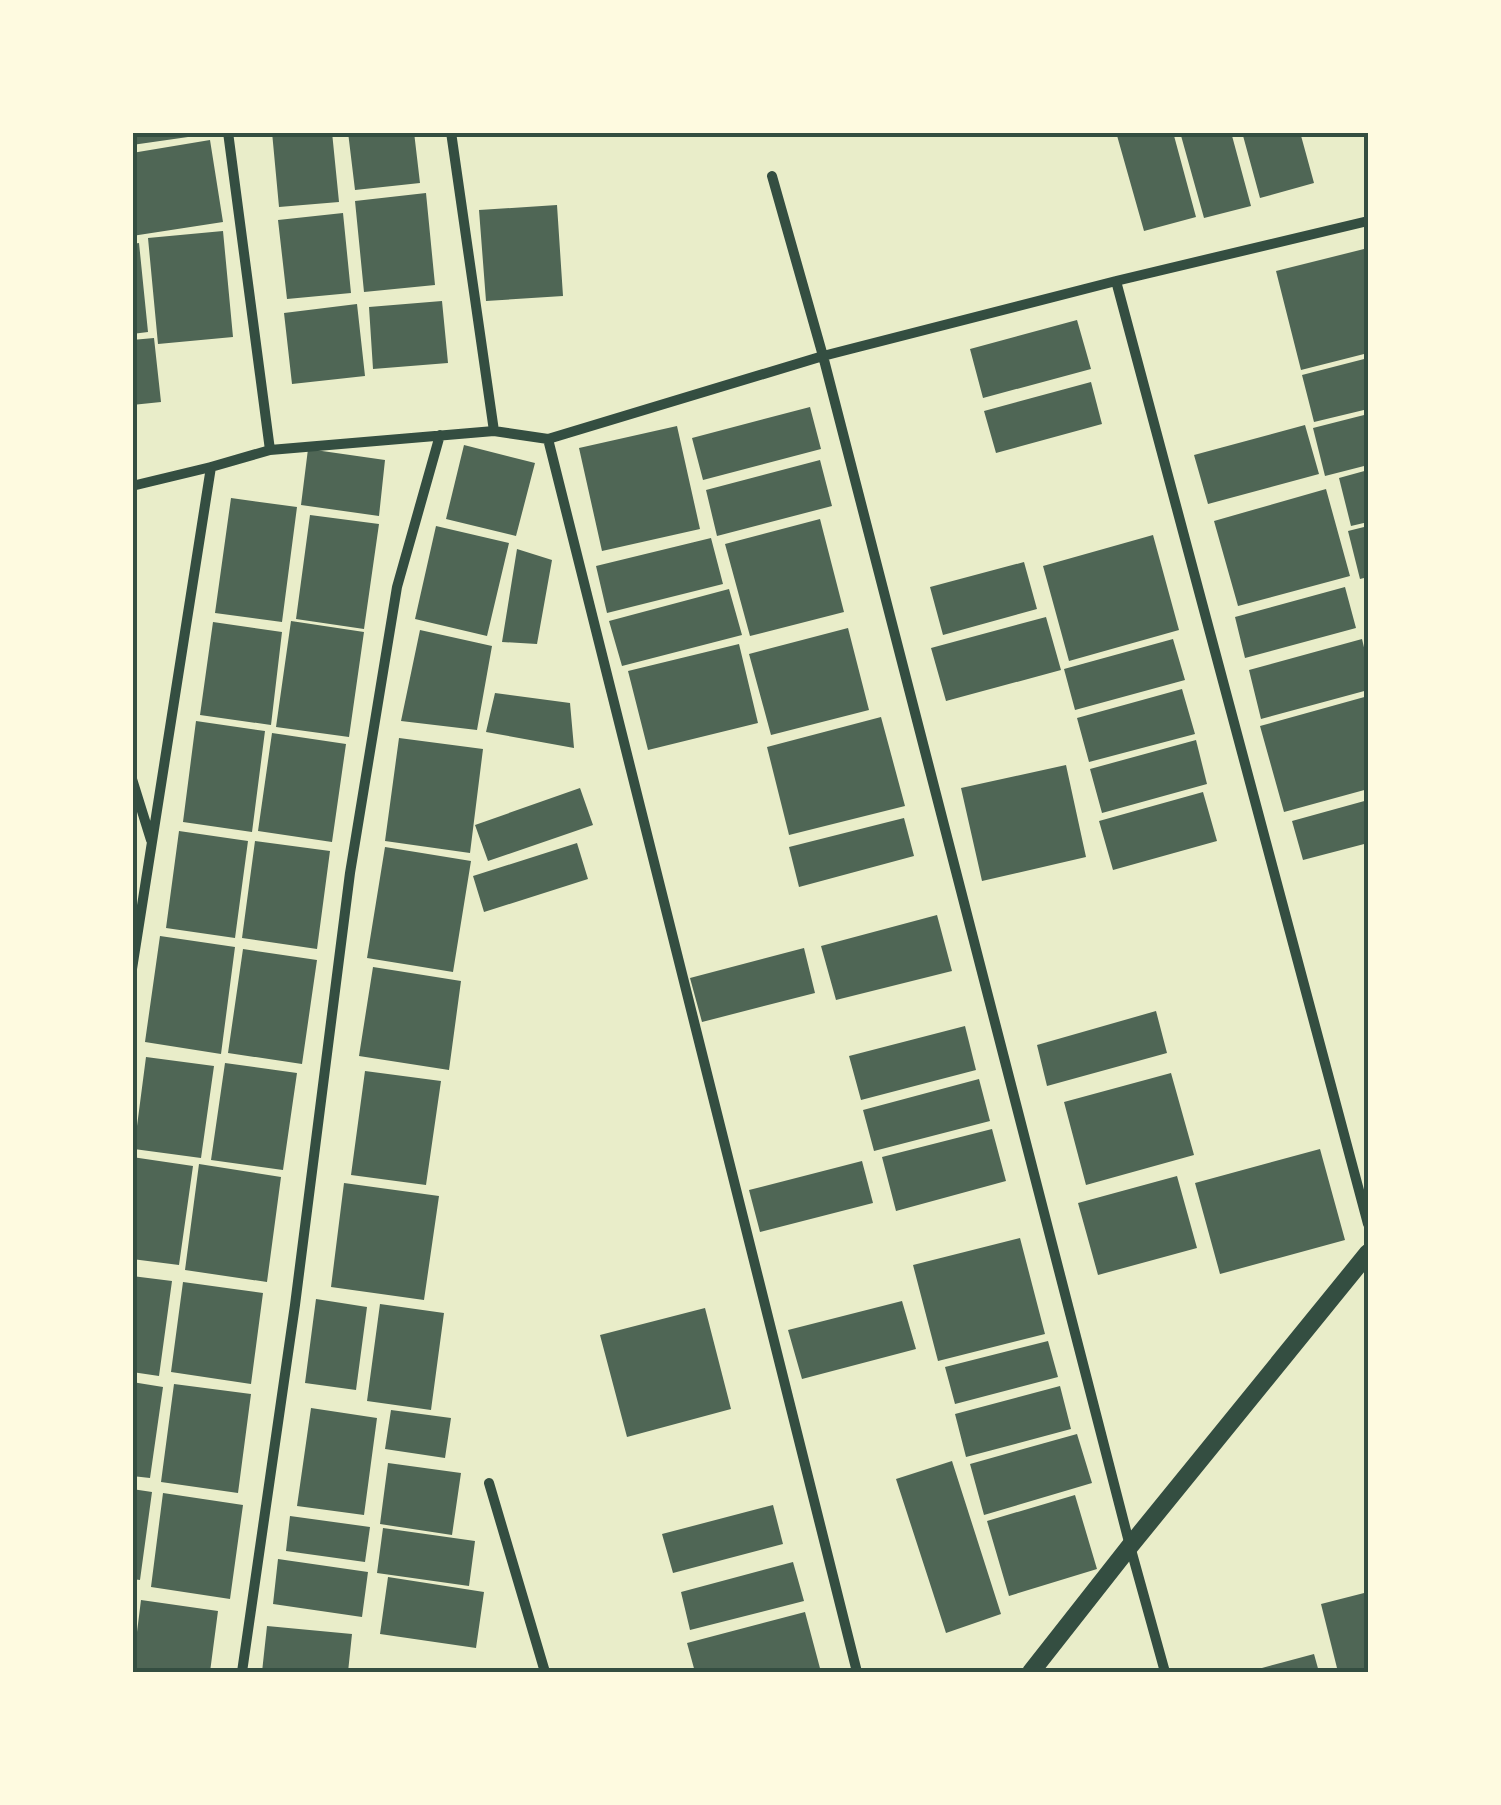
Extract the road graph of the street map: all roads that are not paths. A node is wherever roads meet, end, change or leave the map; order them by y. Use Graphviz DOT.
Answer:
graph roads {
  1 [pos="228,132"];
  2 [pos="451,132"];
  3 [pos="772,176"];
  4 [pos="1368,221"];
  5 [pos="1116,281"];
  6 [pos="822,356"];
  7 [pos="494,430"];
  8 [pos="440,435"];
  9 [pos="548,439"];
  10 [pos="270,450"];
  11 [pos="211,468"];
  12 [pos="132,486"];
  13 [pos="132,779"];
  14 [pos="153,846"];
  15 [pos="132,969"];
  16 [pos="1368,1224"];
  17 [pos="1368,1253"];
  18 [pos="489,1483"];
  19 [pos="1130,1546"];
  20 [pos="242,1672"];
  21 [pos="545,1672"];
  22 [pos="858,1672"];
  23 [pos="1030,1672"];
  24 [pos="1165,1672"];
  1 -- 10 [label="street"];
  2 -- 7 [label="street"];
  3 -- 6 [label="street"];
  4 -- 5 [label="street"];
  5 -- 6 [label="street"];
  5 -- 16 [label="street"];
  6 -- 9 [label="street"];
  6 -- 19 [label="street"];
  7 -- 8 [label="street"];
  7 -- 9 [label="street"];
  8 -- 10 [label="street"];
  8 -- 20 [label="street"];
  9 -- 22 [label="street"];
  10 -- 11 [label="street"];
  11 -- 12 [label="street"];
  11 -- 14 [label="street"];
  13 -- 14 [label="street"];
  14 -- 15 [label="street"];
  17 -- 19 [label="street"];
  18 -- 21 [label="street"];
  19 -- 23 [label="street"];
  19 -- 24 [label="street"];
}
